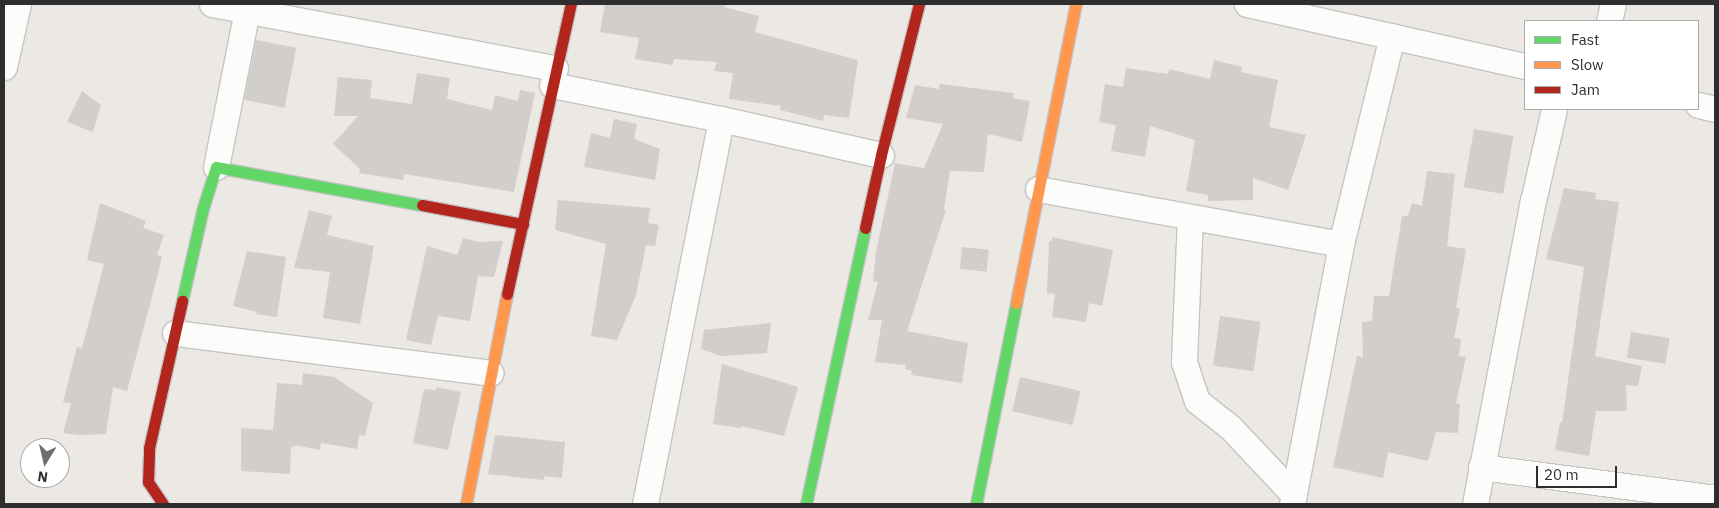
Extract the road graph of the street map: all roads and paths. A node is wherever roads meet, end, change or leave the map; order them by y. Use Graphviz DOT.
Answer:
graph roads {
  1 [pos="18,4"];
  2 [pos="212,4"];
  3 [pos="571,4"];
  4 [pos="919,4"];
  5 [pos="1076,4"];
  6 [pos="1247,4"];
  7 [pos="1613,4"];
  8 [pos="247,10"];
  9 [pos="1609,20"];
  10 [pos="1392,36"];
  11 [pos="1524,66"];
  12 [pos="4,67"];
  13 [pos="554,77"];
  14 [pos="1699,105"];
  15 [pos="1715,109"];
  16 [pos="1554,110"];
  17 [pos="721,119"];
  18 [pos="881,155"];
  19 [pos="216,166"];
  20 [pos="1038,189"];
  21 [pos="1190,217"];
  22 [pos="523,224"];
  23 [pos="1341,244"];
  24 [pos="175,333"];
  25 [pos="490,373"];
  26 [pos="1481,467"];
  27 [pos="1715,498"];
  28 [pos="1293,500"];
  29 [pos="162,504"];
  30 [pos="466,504"];
  31 [pos="645,504"];
  32 [pos="806,504"];
  33 [pos="976,504"];
  34 [pos="1475,504"];
  1 -- 12 [label="street"];
  2 -- 8 [label="street"];
  3 -- 13 [label="street"];
  4 -- 18 [label="street"];
  5 -- 20 [label="street"];
  6 -- 10 [label="street"];
  7 -- 9 [label="street"];
  8 -- 13 [label="street"];
  8 -- 19 [label="street"];
  10 -- 11 [label="street"];
  10 -- 23 [label="street"];
  13 -- 17 [label="street"];
  13 -- 22 [label="street"];
  14 -- 15 [label="street"];
  16 -- 26 [label="street"];
  17 -- 18 [label="street"];
  17 -- 31 [label="street"];
  18 -- 32 [label="street"];
  19 -- 22 [label="street"];
  19 -- 24 [label="street"];
  20 -- 21 [label="street"];
  20 -- 33 [label="street"];
  21 -- 23 [label="street"];
  21 -- 28 [label="street"];
  22 -- 25 [label="street"];
  23 -- 28 [label="street"];
  24 -- 25 [label="street"];
  24 -- 29 [label="street"];
  25 -- 30 [label="street"];
  26 -- 27 [label="street"];
  26 -- 34 [label="street"];
}
